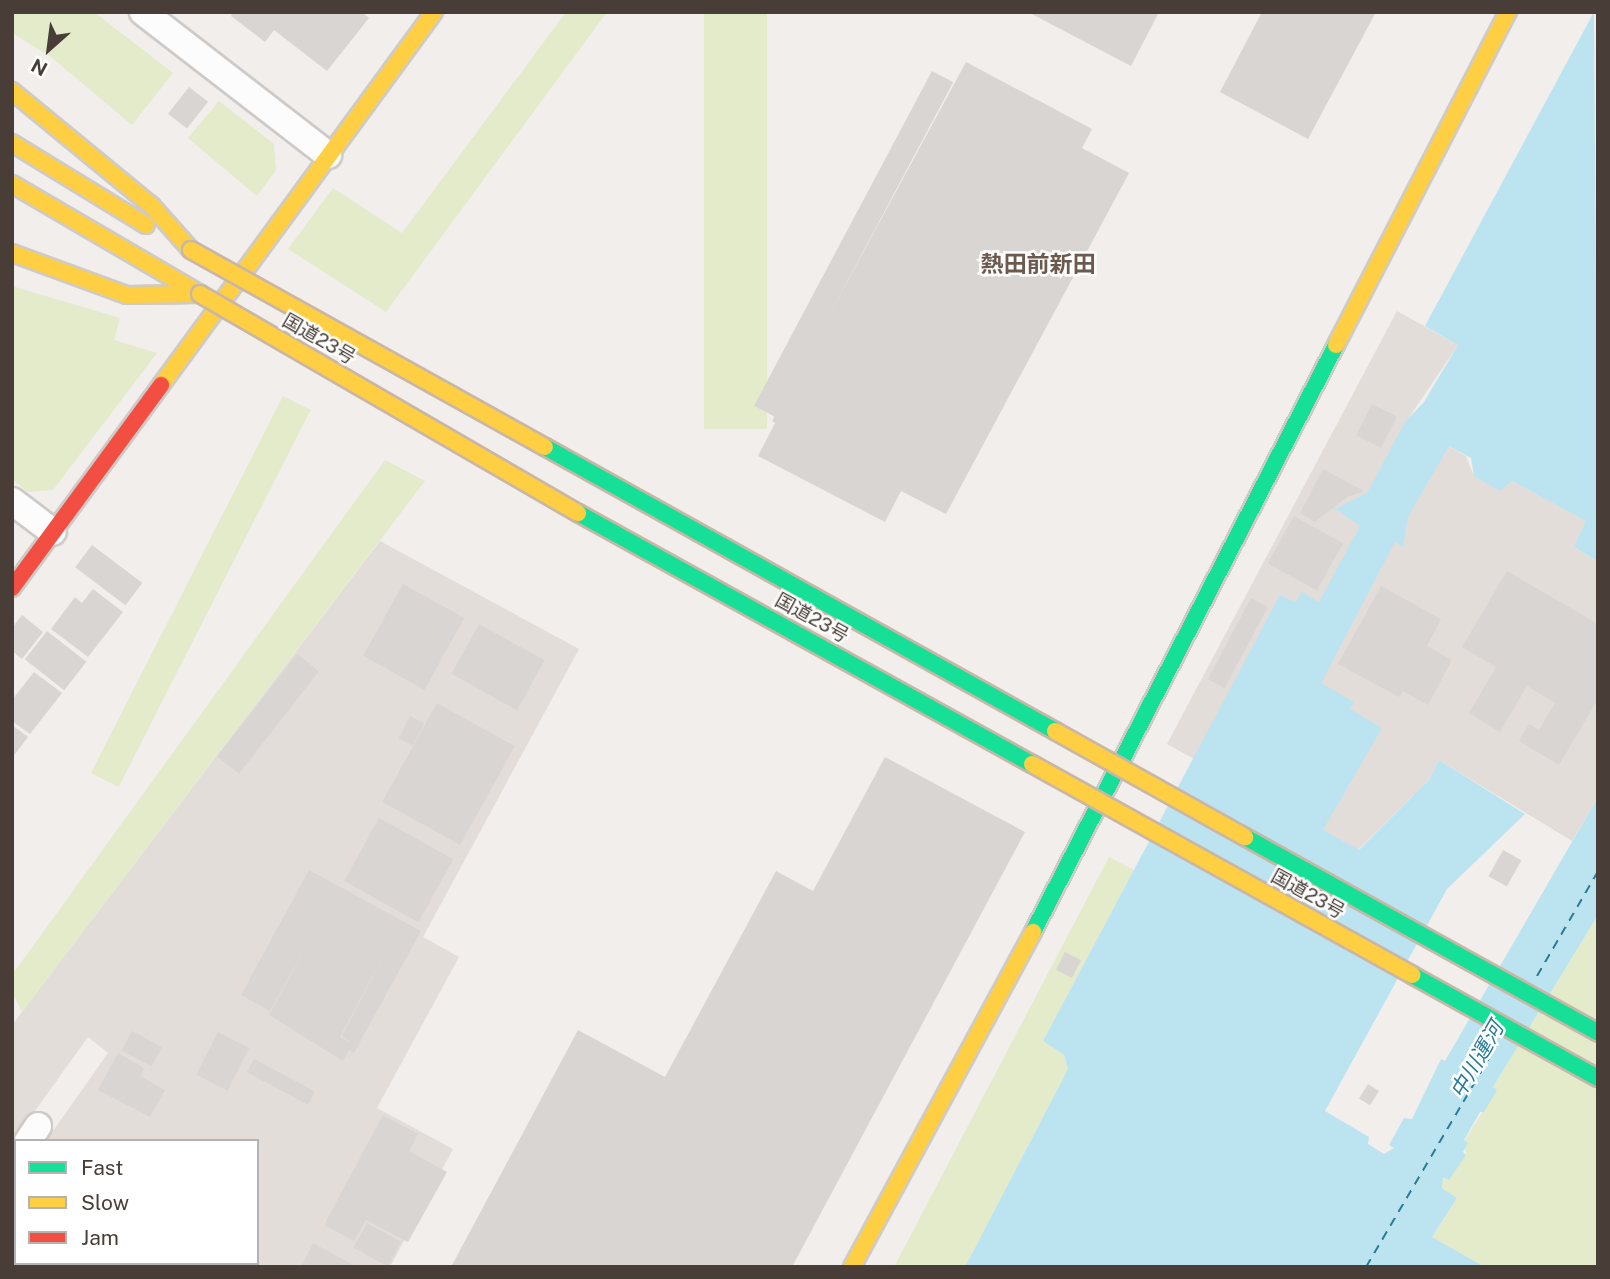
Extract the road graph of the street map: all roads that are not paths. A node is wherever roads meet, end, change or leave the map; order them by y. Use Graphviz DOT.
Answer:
graph roads {
  1 [pos="143,12"];
  2 [pos="434,12"];
  3 [pos="1508,12"];
  4 [pos="12,91"];
  5 [pos="12,143"];
  6 [pos="328,155"];
  7 [pos="12,184"];
  8 [pos="191,250"];
  9 [pos="12,253"];
  10 [pos="200,294"];
  11 [pos="12,501"];
  12 [pos="53,532"];
  13 [pos="12,588"];
  14 [pos="1598,1033"];
  15 [pos="1598,1078"];
  16 [pos="852,1267"];
  1 -- 6 [label="street"];
  2 -- 6 [label="main road"];
  3 -- 16 [label="main road"];
  4 -- 8 [label="main road"];
  5 -- 8 [label="main road, 国道23号"];
  6 -- 12 [label="main road"];
  7 -- 10 [label="main road, 国道23号"];
  8 -- 14 [label="main road, 国道23号, bridge"];
  9 -- 10 [label="main road"];
  10 -- 15 [label="main road, 国道23号, bridge"];
  11 -- 12 [label="street"];
  12 -- 13 [label="main road"];
}
